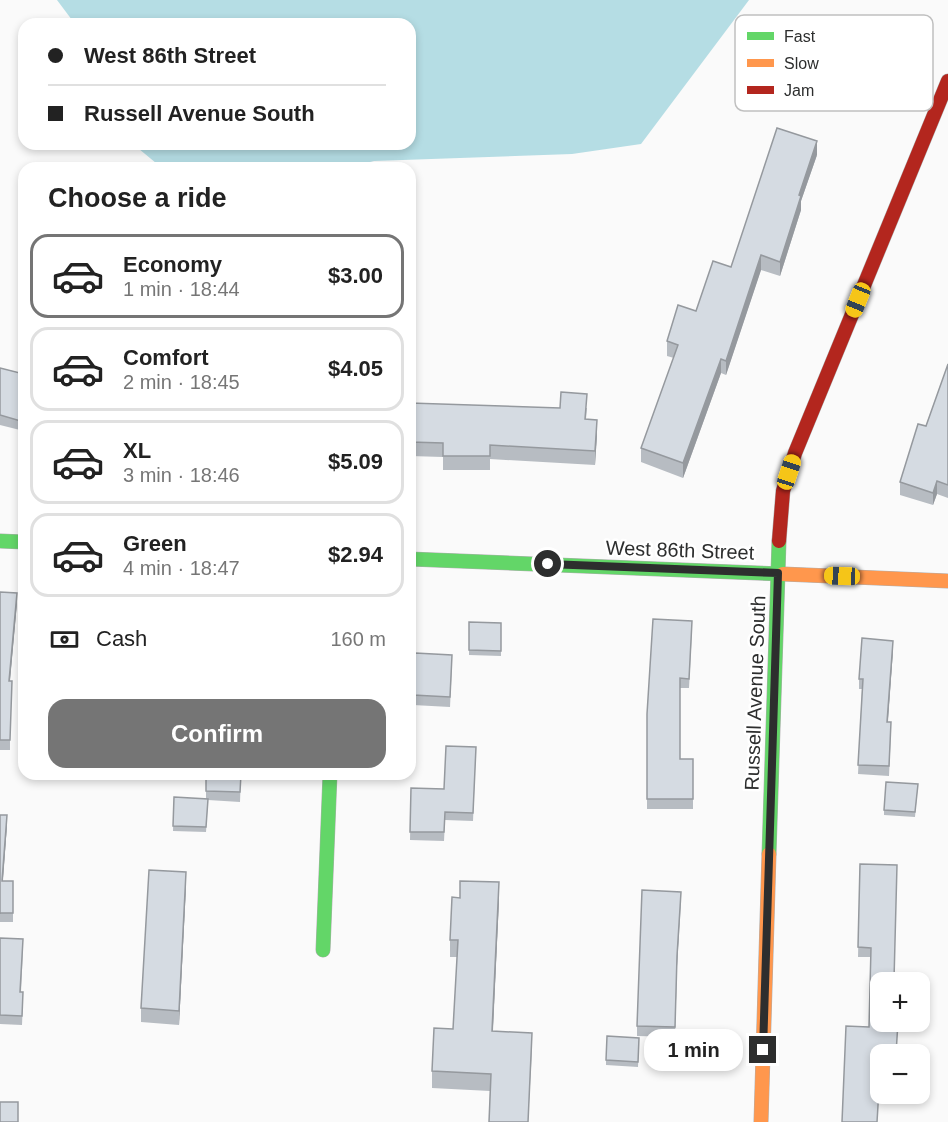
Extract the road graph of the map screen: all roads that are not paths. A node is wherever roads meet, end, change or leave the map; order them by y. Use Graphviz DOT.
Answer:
graph roads {
  1 [pos="948,81"];
  2 [pos="0,541"];
  3 [pos="18,542"];
  4 [pos="416,559"];
  5 [pos="778,573"];
  6 [pos="948,580"];
  7 [pos="330,780"];
  8 [pos="323,950"];
  9 [pos="760,1122"];
  1 -- 5 [label="street, Russell Avenue South"];
  2 -- 3 [label="street"];
  4 -- 5 [label="street, West 86th Street"];
  5 -- 6 [label="street, West 86th Street"];
  5 -- 9 [label="street, Russell Avenue South"];
  7 -- 8 [label="street"];
}
